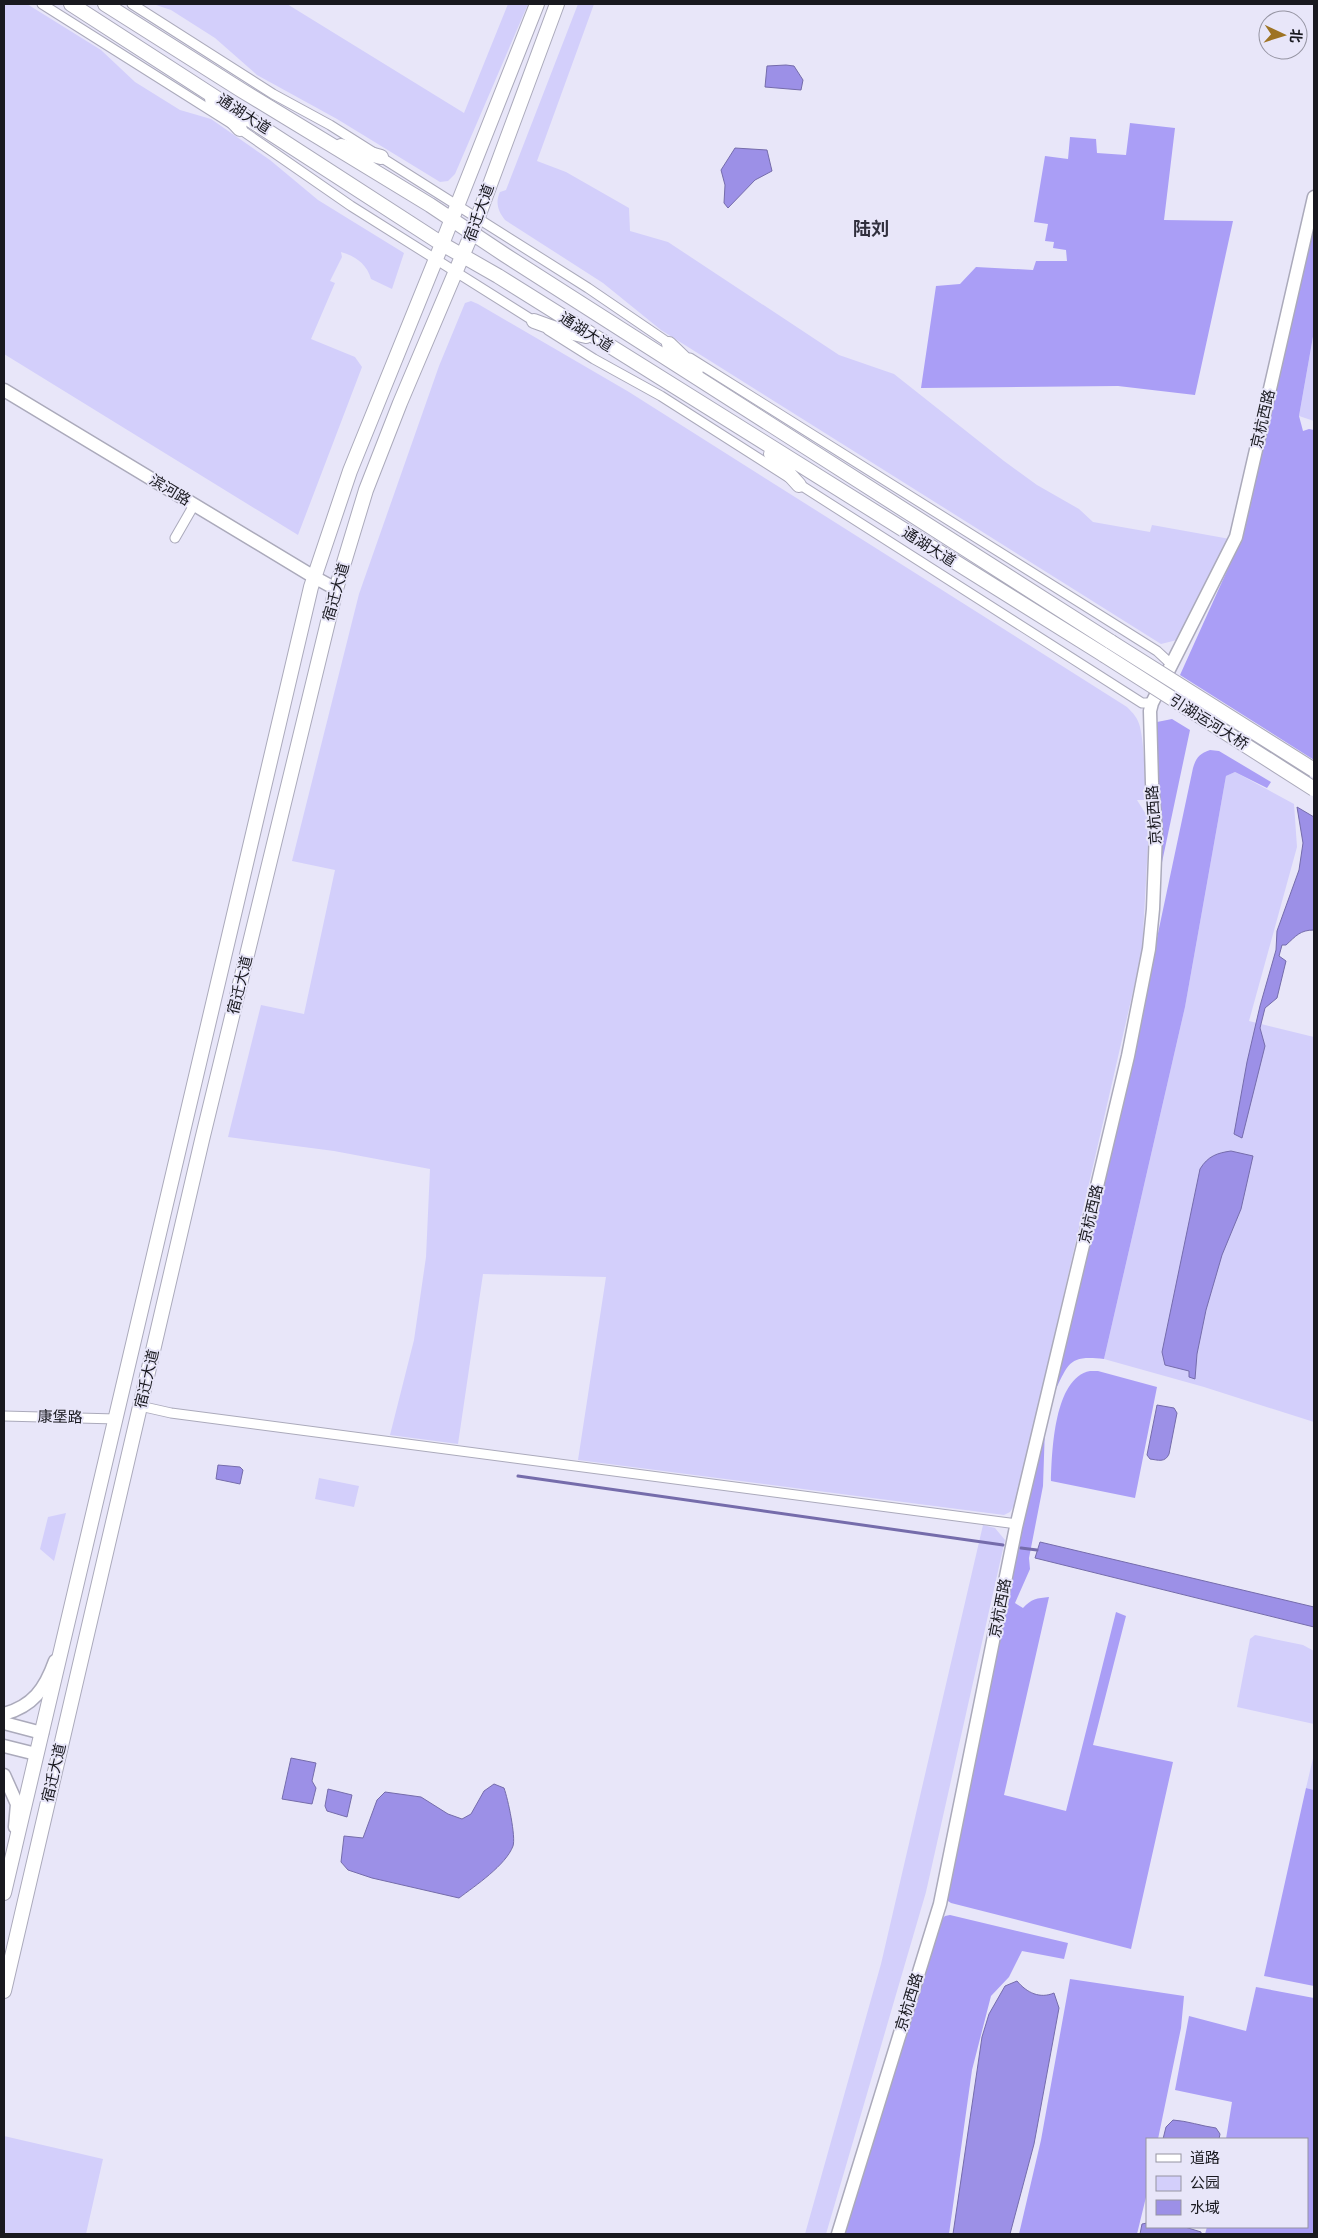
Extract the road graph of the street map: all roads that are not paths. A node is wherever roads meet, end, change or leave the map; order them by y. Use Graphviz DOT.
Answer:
graph roads {
  1 [pos="42,4"];
  2 [pos="71,4"];
  3 [pos="105,4"];
  4 [pos="132,4"];
  5 [pos="536,4"];
  6 [pos="557,4"];
  7 [pos="202,87"];
  8 [pos="240,129"];
  9 [pos="328,143"];
  10 [pos="381,157"];
  11 [pos="385,178"];
  12 [pos="370,196"];
  13 [pos="1314,197"];
  14 [pos="458,206"];
  15 [pos="477,218"];
  16 [pos="452,219"];
  17 [pos="472,233"];
  18 [pos="442,244"];
  19 [pos="463,256"];
  20 [pos="436,260"];
  21 [pos="456,272"];
  22 [pos="539,277"];
  23 [pos="528,295"];
  24 [pos="534,321"];
  25 [pos="596,338"];
  26 [pos="670,344"];
  27 [pos="712,387"];
  28 [pos="4,390"];
  29 [pos="757,439"];
  30 [pos="799,485"];
  31 [pos="194,505"];
  32 [pos="175,538"];
  33 [pos="314,577"];
  34 [pos="336,588"];
  35 [pos="1111,642"];
  36 [pos="1104,655"];
  37 [pos="1172,665"];
  38 [pos="1152,702"];
  39 [pos="1314,770"];
  40 [pos="1314,788"];
  41 [pos="140,1406"];
  42 [pos="4,1416"];
  43 [pos="116,1419"];
  44 [pos="1017,1524"];
  45 [pos="68,1623"];
  46 [pos="4,1714"];
  47 [pos="4,1724"];
  48 [pos="42,1733"];
  49 [pos="4,1746"];
  50 [pos="36,1754"];
  51 [pos="4,1775"];
  52 [pos="11,1861"];
  53 [pos="4,1893"];
  54 [pos="4,1991"];
  55 [pos="838,2234"];
  1 -- 8 [label="street"];
  2 -- 7 [label="main road, 通湖大道"];
  3 -- 9 [label="main road, 通湖大道"];
  4 -- 10 [label="street"];
  5 -- 14 [label="main road, 宿迁大道"];
  6 -- 15 [label="main road, 宿迁大道"];
  7 -- 8 [label="main road"];
  7 -- 12 [label="main road, 通湖大道"];
  8 -- 20 [label="street"];
  9 -- 10 [label="main road"];
  9 -- 11 [label="main road, 通湖大道"];
  10 -- 14 [label="street"];
  11 -- 12 [label="main road"];
  11 -- 16 [label="main road, 通湖大道"];
  12 -- 18 [label="main road, 通湖大道"];
  13 -- 37 [label="main road, 京杭西路"];
  14 -- 15 [label="street"];
  14 -- 16 [label="main road, 宿迁大道"];
  15 -- 17 [label="main road, 宿迁大道"];
  15 -- 26 [label="street"];
  16 -- 17 [label="main road, 通湖大道"];
  16 -- 18 [label="main road, 宿迁大道"];
  17 -- 19 [label="main road, 宿迁大道"];
  17 -- 22 [label="main road, 通湖大道"];
  18 -- 19 [label="main road, 通湖大道"];
  18 -- 20 [label="main road, 宿迁大道"];
  19 -- 21 [label="main road, 宿迁大道"];
  19 -- 23 [label="main road, 通湖大道"];
  20 -- 21 [label="street"];
  20 -- 33 [label="main road, 宿迁大道"];
  21 -- 24 [label="street"];
  21 -- 34 [label="main road, 宿迁大道"];
  22 -- 23 [label="main road"];
  22 -- 27 [label="main road, 通湖大道"];
  23 -- 25 [label="main road, 通湖大道"];
  24 -- 25 [label="main road"];
  24 -- 30 [label="street"];
  25 -- 29 [label="main road, 通湖大道"];
  26 -- 27 [label="main road"];
  26 -- 37 [label="street"];
  27 -- 35 [label="main road, 通湖大道"];
  28 -- 31 [label="main road, 滨河路"];
  29 -- 30 [label="main road"];
  29 -- 36 [label="main road, 通湖大道"];
  30 -- 38 [label="street"];
  31 -- 32 [label="street"];
  31 -- 33 [label="main road, 滨河路"];
  33 -- 34 [label="main road, 滨河路"];
  33 -- 43 [label="main road, 宿迁大道"];
  34 -- 41 [label="main road, 宿迁大道"];
  35 -- 39 [label="main road, 引湖运河大桥, bridge"];
  36 -- 40 [label="main road, 引湖运河大桥, bridge"];
  37 -- 38 [label="main road, 京杭西路"];
  38 -- 44 [label="main road, 京杭西路"];
  41 -- 44 [label="street"];
  41 -- 54 [label="main road, 宿迁大道"];
  42 -- 43 [label="street, 康堡路"];
  43 -- 45 [label="main road, 宿迁大道"];
  44 -- 55 [label="main road, 京杭西路"];
  45 -- 46 [label="main road"];
  45 -- 48 [label="main road, 宿迁大道"];
  47 -- 48 [label="main road"];
  48 -- 50 [label="main road, 宿迁大道"];
  49 -- 50 [label="main road"];
  50 -- 52 [label="main road, 宿迁大道"];
  51 -- 52 [label="main road"];
  52 -- 53 [label="main road, 宿迁大道"];
}
